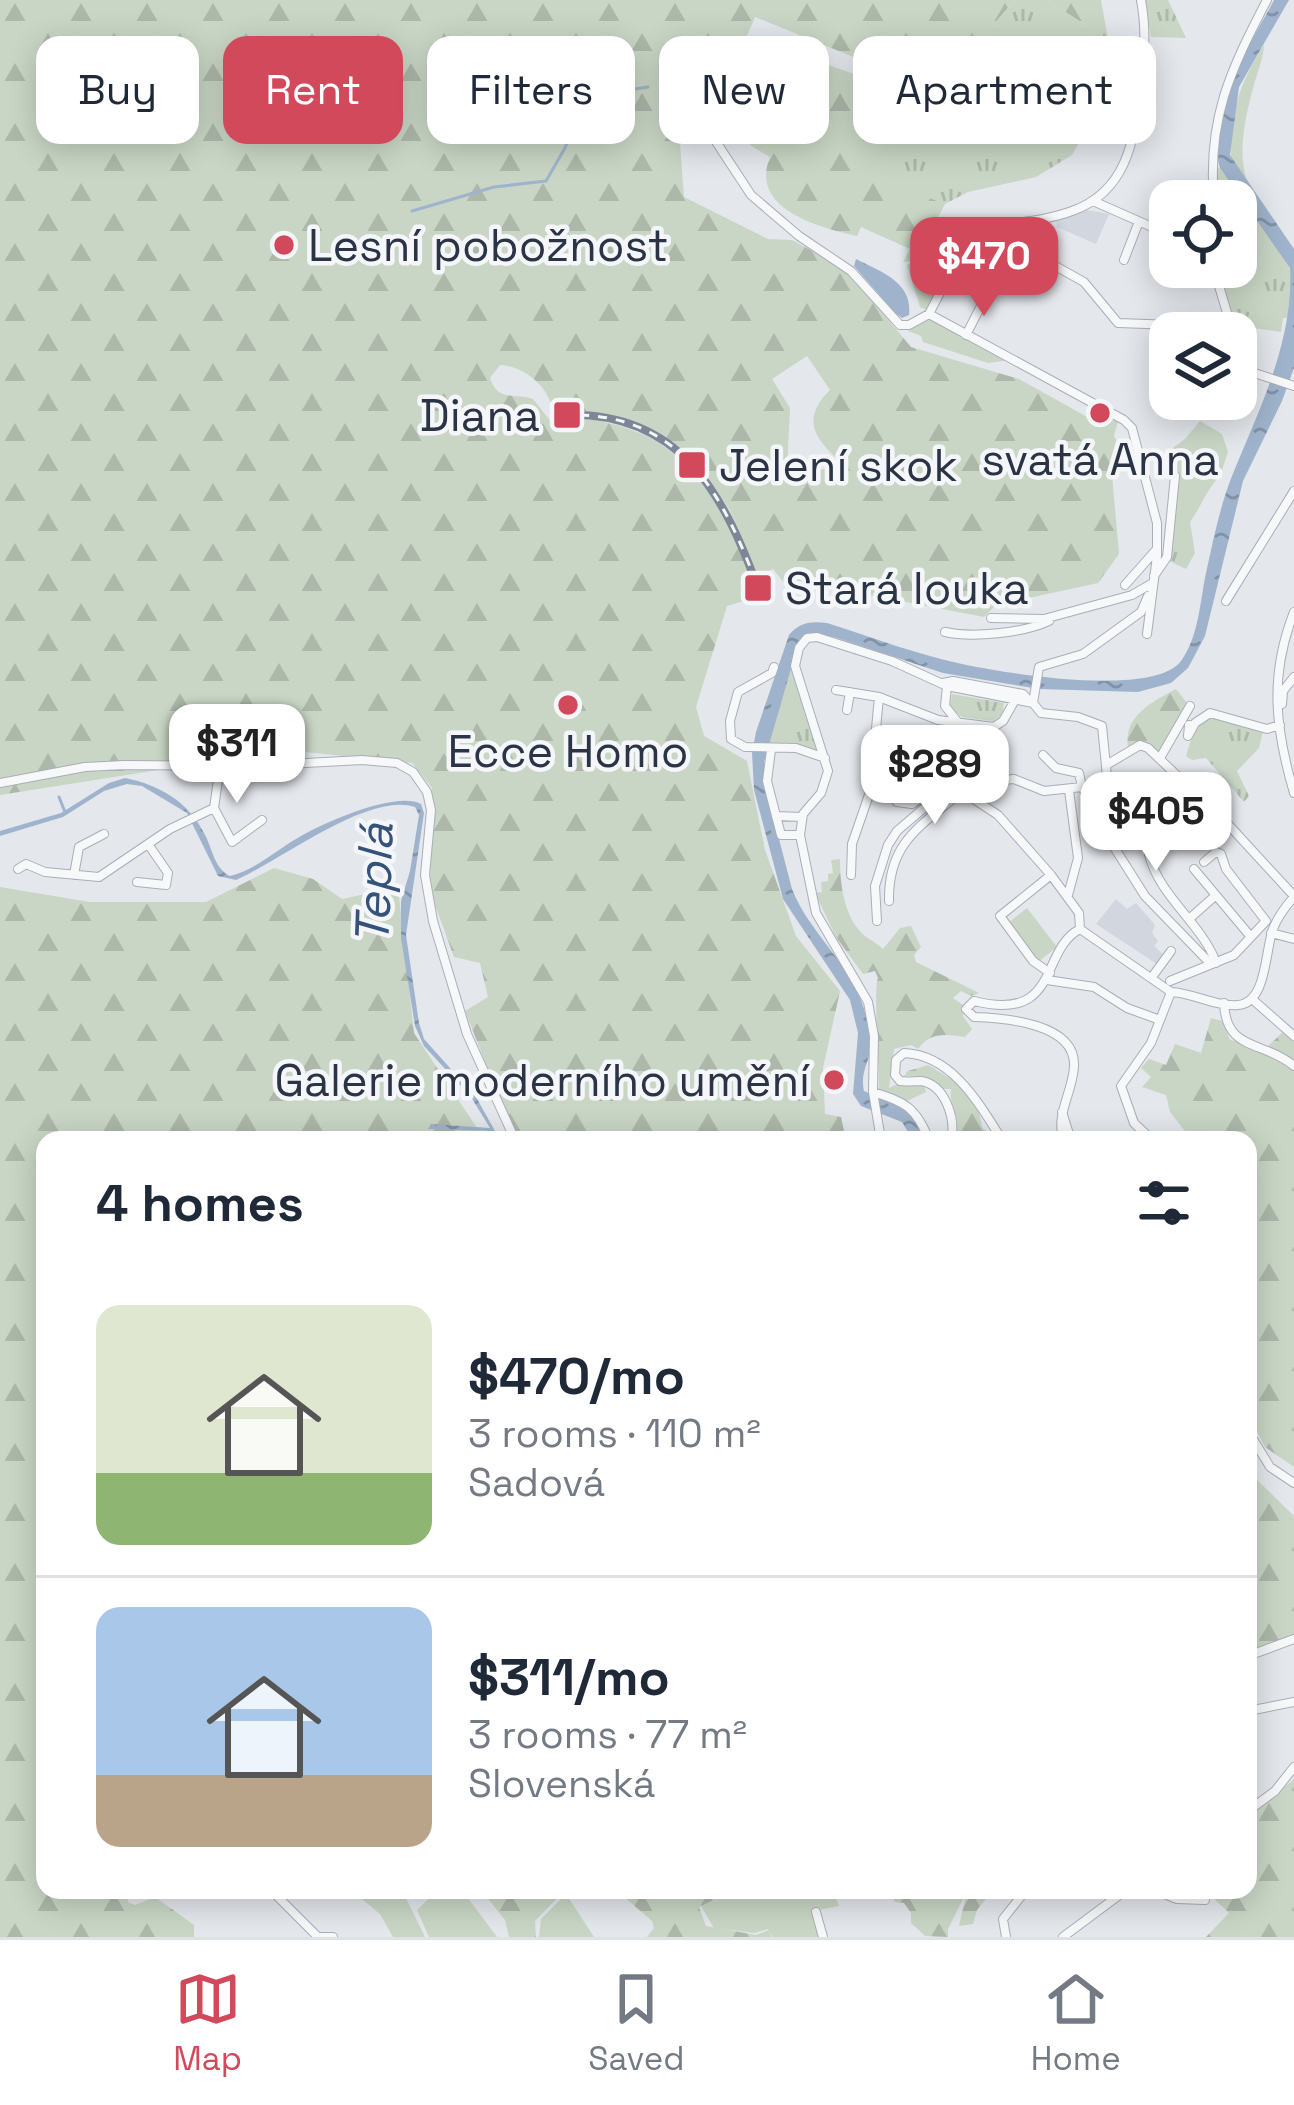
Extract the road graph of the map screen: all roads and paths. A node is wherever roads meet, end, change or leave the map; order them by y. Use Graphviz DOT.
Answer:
graph roads {
  1 [pos="1141,0"];
  2 [pos="1267,0"];
  3 [pos="718,144"];
  4 [pos="1214,180"];
  5 [pos="1093,201"];
  6 [pos="1138,224"];
  7 [pos="1149,228"];
  8 [pos="1124,260"];
  9 [pos="929,314"];
  10 [pos="1149,325"];
  11 [pos="966,335"];
  12 [pos="1257,374"];
  13 [pos="1293,385"];
  14 [pos="1175,476"];
  15 [pos="1294,491"];
  16 [pos="1157,549"];
  17 [pos="1152,579"];
  18 [pos="1125,585"];
  19 [pos="1226,601"];
  20 [pos="1294,612"];
  21 [pos="1059,614"];
  22 [pos="991,618"];
  23 [pos="945,632"];
  24 [pos="1147,634"];
  25 [pos="774,668"];
  26 [pos="1294,677"];
  27 [pos="944,685"];
  28 [pos="836,689"];
  29 [pos="850,692"];
  30 [pos="880,697"];
  31 [pos="1015,700"];
  32 [pos="1031,703"];
  33 [pos="1190,706"];
  34 [pos="847,710"];
  35 [pos="1279,710"];
  36 [pos="960,723"];
  37 [pos="1189,725"];
  38 [pos="1280,725"];
  39 [pos="875,728"];
  40 [pos="768,750"];
  41 [pos="1043,755"];
  42 [pos="826,758"];
  43 [pos="1160,758"];
  44 [pos="1108,764"];
  45 [pos="220,766"];
  46 [pos="0,782"];
  47 [pos="960,784"];
  48 [pos="1082,787"];
  49 [pos="1069,790"];
  50 [pos="1294,793"];
  51 [pos="214,808"];
  52 [pos="776,815"];
  53 [pos="1112,816"];
  54 [pos="802,817"];
  55 [pos="1224,819"];
  56 [pos="262,820"];
  57 [pos="104,834"];
  58 [pos="800,835"];
  59 [pos="897,840"];
  60 [pos="148,844"];
  61 [pos="1204,862"];
  62 [pos="18,869"];
  63 [pos="1194,869"];
  64 [pos="74,874"];
  65 [pos="851,875"];
  66 [pos="1051,875"];
  67 [pos="136,882"];
  68 [pos="1215,896"];
  69 [pos="1294,896"];
  70 [pos="1068,897"];
  71 [pos="889,901"];
  72 [pos="1189,919"];
  73 [pos="877,921"];
  74 [pos="1271,925"];
  75 [pos="1080,929"];
  76 [pos="1251,937"];
  77 [pos="1294,938"];
  78 [pos="1171,951"];
  79 [pos="1216,963"];
  80 [pos="1048,977"];
  81 [pos="1152,977"];
  82 [pos="1171,986"];
  83 [pos="1252,999"];
  84 [pos="1224,1003"];
  85 [pos="1160,1020"];
  86 [pos="1294,1036"];
  87 [pos="1294,1066"];
  88 [pos="873,1094"];
  89 [pos="511,1131"];
  90 [pos="879,1131"];
  91 [pos="926,1131"];
  92 [pos="951,1131"];
  93 [pos="996,1131"];
  94 [pos="1065,1131"];
  95 [pos="1142,1131"];
  96 [pos="1257,1446"];
  97 [pos="1294,1483"];
  98 [pos="1294,1639"];
  99 [pos="1257,1652"];
  100 [pos="1294,1702"];
  101 [pos="1257,1709"];
  102 [pos="1294,1767"];
  103 [pos="1257,1804"];
  104 [pos="280,1899"];
  105 [pos="1019,1899"];
  106 [pos="1114,1899"];
  107 [pos="1177,1899"];
  108 [pos="1205,1900"];
  109 [pos="816,1912"];
  110 [pos="320,1937"];
  111 [pos="332,1937"];
  112 [pos="823,1937"];
  113 [pos="1006,1937"];
  114 [pos="1064,1937"];
  1 -- 5 [label="street"];
  2 -- 4 [label="street"];
  3 -- 9 [label="street"];
  5 -- 6 [label="street"];
  5 -- 9 [label="street"];
  6 -- 7 [label="street"];
  6 -- 8 [label="street"];
  9 -- 11 [label="street"];
  10 -- 11 [label="street"];
  11 -- 16 [label="street"];
  12 -- 13 [label="street"];
  14 -- 17 [label="street"];
  15 -- 19 [label="street"];
  16 -- 17 [label="street"];
  16 -- 18 [label="street"];
  17 -- 21 [label="street"];
  17 -- 24 [label="street"];
  17 -- 32 [label="street"];
  20 -- 35 [label="street"];
  21 -- 22 [label="street"];
  21 -- 23 [label="street"];
  25 -- 40 [label="street"];
  26 -- 35 [label="street"];
  27 -- 31 [label="street"];
  27 -- 32 [label="street"];
  27 -- 36 [label="street"];
  27 -- 42 [label="street"];
  28 -- 29 [label="street"];
  29 -- 30 [label="street"];
  29 -- 34 [label="street"];
  30 -- 36 [label="street"];
  30 -- 39 [label="street"];
  31 -- 32 [label="street"];
  31 -- 36 [label="street"];
  32 -- 44 [label="street"];
  33 -- 43 [label="street"];
  35 -- 38 [label="street"];
  37 -- 38 [label="street"];
  38 -- 50 [label="street"];
  39 -- 47 [label="street"];
  39 -- 65 [label="street"];
  40 -- 42 [label="street"];
  40 -- 52 [label="street"];
  41 -- 48 [label="street"];
  42 -- 54 [label="street"];
  43 -- 44 [label="street"];
  43 -- 55 [label="street"];
  44 -- 53 [label="street"];
  45 -- 46 [label="street"];
  45 -- 51 [label="street"];
  45 -- 89 [label="street"];
  47 -- 49 [label="street"];
  47 -- 59 [label="street"];
  47 -- 66 [label="street"];
  48 -- 49 [label="street"];
  48 -- 53 [label="street"];
  49 -- 70 [label="street"];
  51 -- 56 [label="street"];
  51 -- 60 [label="street"];
  52 -- 54 [label="street"];
  52 -- 58 [label="street"];
  53 -- 79 [label="street"];
  54 -- 58 [label="street"];
  55 -- 69 [label="street"];
  55 -- 72 [label="street"];
  57 -- 64 [label="street"];
  58 -- 88 [label="street"];
  59 -- 71 [label="street"];
  59 -- 73 [label="street"];
  60 -- 64 [label="street"];
  60 -- 67 [label="street"];
  61 -- 74 [label="street"];
  62 -- 64 [label="street"];
  63 -- 68 [label="street"];
  66 -- 70 [label="street"];
  66 -- 80 [label="street"];
  68 -- 72 [label="street"];
  68 -- 76 [label="street"];
  69 -- 74 [label="street"];
  70 -- 75 [label="street"];
  72 -- 79 [label="street"];
  74 -- 76 [label="street"];
  74 -- 77 [label="street"];
  74 -- 83 [label="street"];
  75 -- 80 [label="street"];
  75 -- 81 [label="street"];
  76 -- 79 [label="street"];
  78 -- 81 [label="street"];
  79 -- 82 [label="street"];
  80 -- 85 [label="street"];
  80 -- 94 [label="street"];
  81 -- 82 [label="street"];
  82 -- 84 [label="street"];
  82 -- 85 [label="street"];
  83 -- 84 [label="street"];
  83 -- 86 [label="street"];
  84 -- 87 [label="street"];
  85 -- 95 [label="street"];
  88 -- 90 [label="street"];
  88 -- 91 [label="street"];
  92 -- 93 [label="street"];
  96 -- 97 [label="street"];
  98 -- 99 [label="street"];
  100 -- 101 [label="street"];
  102 -- 103 [label="street"];
  104 -- 110 [label="street"];
  105 -- 113 [label="street"];
  106 -- 114 [label="street"];
  107 -- 108 [label="street"];
  109 -- 112 [label="street"];
  110 -- 111 [label="street"];
}
